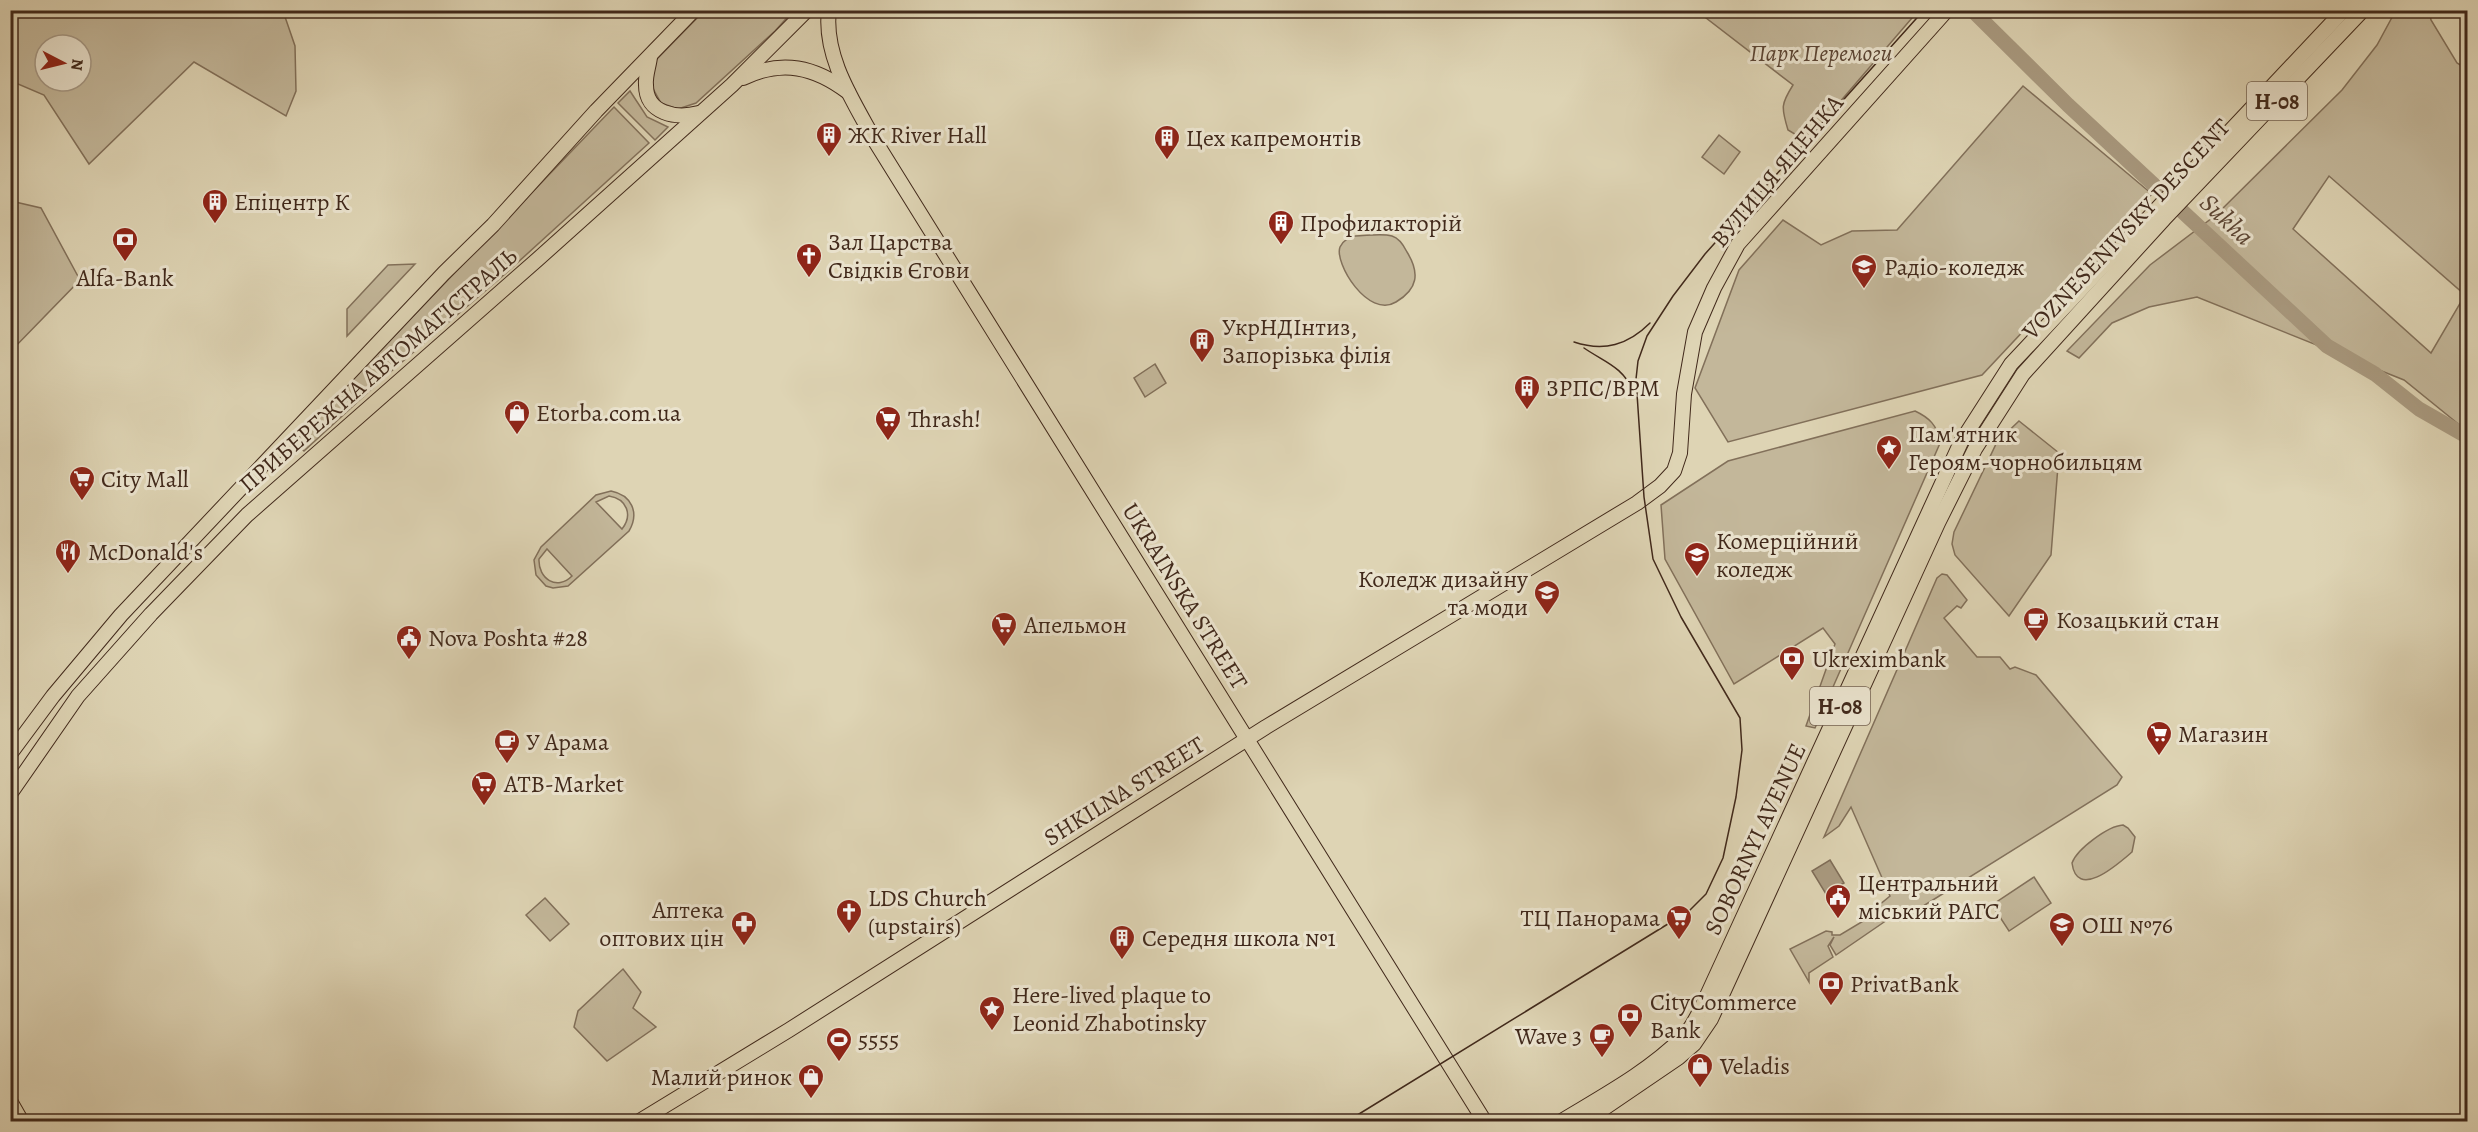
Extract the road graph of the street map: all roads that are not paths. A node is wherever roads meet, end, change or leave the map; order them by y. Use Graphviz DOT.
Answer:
graph roads {
  1 [pos="694,10"];
  2 [pos="807,10"];
  3 [pos="828,10"];
  4 [pos="2344,10"];
  5 [pos="2362,10"];
  6 [pos="1944,13"];
  7 [pos="650,57"];
  8 [pos="732,85"];
  9 [pos="849,93"];
  10 [pos="700,113"];
  11 [pos="2187,187"];
  12 [pos="2160,215"];
  13 [pos="2011,364"];
  14 [pos="2023,374"];
  15 [pos="1637,503"];
  16 [pos="1247,739"];
  17 [pos="10,754"];
  18 [pos="10,794"];
  19 [pos="10,1101"];
  20 [pos="22,1122"];
  21 [pos="638,1122"];
  22 [pos="1485,1122"];
  23 [pos="1560,1122"];
  24 [pos="1584,1122"];
  1 -- 7 [label="main road, ПРИБЕРЕЖНА АВТОМАГІСТРАЛЬ"];
  2 -- 8 [label="main road, ПРИБЕРЕЖНА АВТОМАГІСТРАЛЬ"];
  3 -- 9 [label="main road, UKRAINSKA STREET"];
  4 -- 11 [label="main road, VOZNESENIVSKY DESCENT / Н-08"];
  5 -- 11 [label="main road, VOZNESENIVSKY DESCENT / Н-08"];
  6 -- 15 [label="main road, ВУЛИЦЯ ЯЦЕНКА"];
  7 -- 10 [label="main road"];
  7 -- 17 [label="main road, ПРИБЕРЕЖНА АВТОМАГІСТРАЛЬ"];
  8 -- 9 [label="main road, UKRAINSKA STREET"];
  8 -- 10 [label="main road, ПРИБЕРЕЖНА АВТОМАГІСТРАЛЬ"];
  9 -- 16 [label="main road, UKRAINSKA STREET"];
  10 -- 18 [label="main road, ПРИБЕРЕЖНА АВТОМАГІСТРАЛЬ"];
  11 -- 12 [label="main road, VOZNESENIVSKY DESCENT / Н-08"];
  12 -- 13 [label="main road, VOZNESENIVSKY DESCENT / Н-08"];
  12 -- 14 [label="main road, VOZNESENIVSKY DESCENT / Н-08"];
  13 -- 23 [label="main road, SOBORNYI AVENUE / Н-08"];
  14 -- 24 [label="main road, SOBORNYI AVENUE / Н-08"];
  15 -- 16 [label="main road, SHKILNA STREET"];
  16 -- 21 [label="main road, SHKILNA STREET"];
  16 -- 22 [label="main road, UKRAINSKA STREET"];
  19 -- 20 [label="main road"];
}
